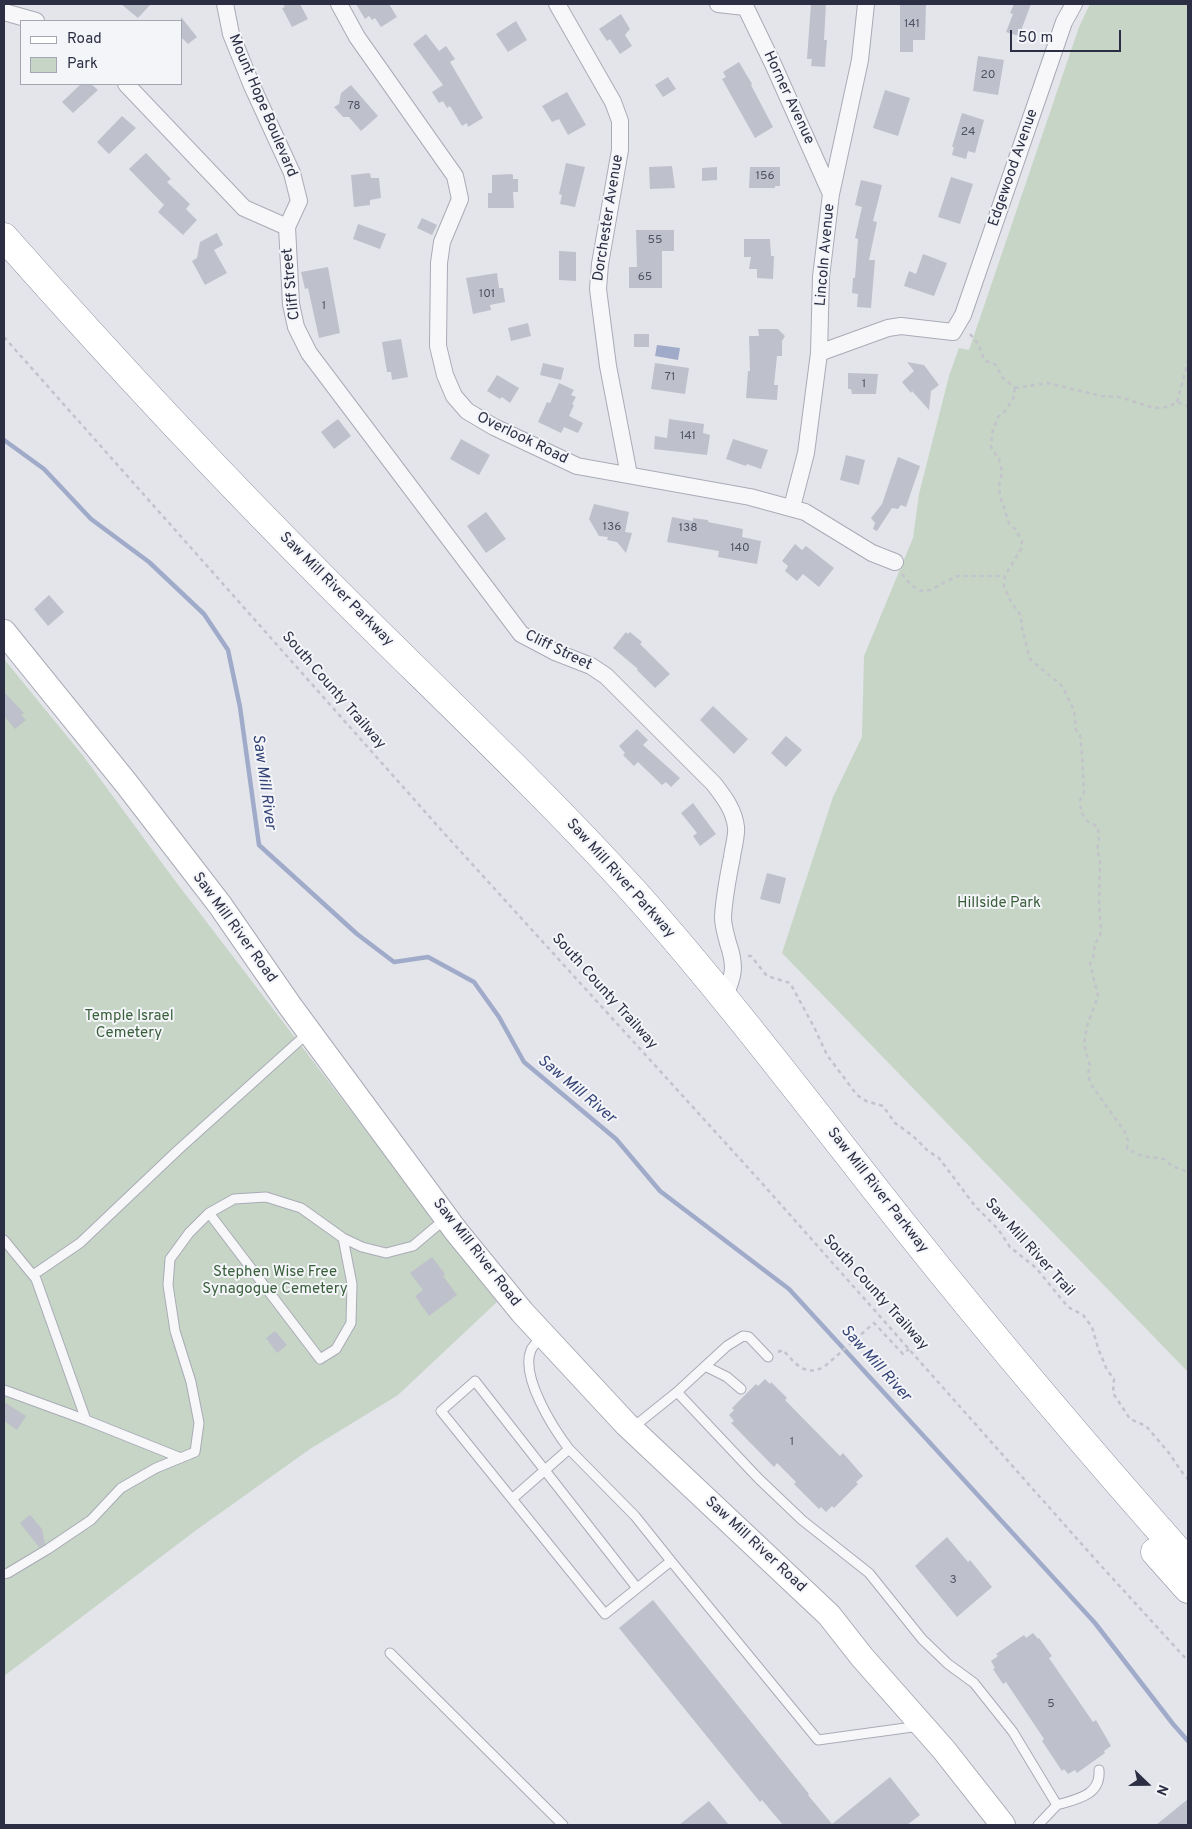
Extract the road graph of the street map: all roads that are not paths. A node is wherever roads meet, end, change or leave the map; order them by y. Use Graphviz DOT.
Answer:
graph roads {
  1 [pos="225,4"];
  2 [pos="339,4"];
  3 [pos="557,4"];
  4 [pos="718,4"];
  5 [pos="866,4"];
  6 [pos="1074,4"];
  7 [pos="744,6"];
  8 [pos="4,12"];
  9 [pos="32,20"];
  10 [pos="127,85"];
  11 [pos="831,194"];
  12 [pos="287,227"];
  13 [pos="4,237"];
  14 [pos="4,264"];
  15 [pos="819,353"];
  16 [pos="629,475"];
  17 [pos="792,507"];
  18 [pos="895,562"];
  19 [pos="5,636"];
  20 [pos="724,998"];
  21 [pos="309,1032"];
  22 [pos="209,1213"];
  23 [pos="447,1217"];
  24 [pos="343,1238"];
  25 [pos="4,1240"];
  26 [pos="33,1275"];
  27 [pos="544,1335"];
  28 [pos="768,1357"];
  29 [pos="705,1366"];
  30 [pos="741,1389"];
  31 [pos="4,1390"];
  32 [pos="677,1392"];
  33 [pos="86,1420"];
  34 [pos="631,1429"];
  35 [pos="569,1449"];
  36 [pos="180,1458"];
  37 [pos="545,1471"];
  38 [pos="512,1499"];
  39 [pos="671,1561"];
  40 [pos="1188,1562"];
  41 [pos="4,1574"];
  42 [pos="637,1588"];
  43 [pos="1188,1589"];
  44 [pos="390,1653"];
  45 [pos="923,1726"];
  46 [pos="1099,1770"];
  47 [pos="1058,1806"];
  48 [pos="562,1825"];
  49 [pos="1004,1825"];
  50 [pos="1038,1825"];
  1 -- 12 [label="street, Mount Hope Boulevard"];
  2 -- 16 [label="street, Overlook Road"];
  3 -- 16 [label="street, Dorchester Avenue"];
  4 -- 7 [label="street"];
  5 -- 11 [label="street, Lincoln Avenue"];
  6 -- 15 [label="street, Edgewood Avenue"];
  7 -- 11 [label="street, Horner Avenue"];
  8 -- 9 [label="street"];
  10 -- 12 [label="street"];
  11 -- 15 [label="street, Lincoln Avenue"];
  12 -- 20 [label="street, Cliff Street"];
  13 -- 20 [label="highway, Saw Mill River Parkway"];
  14 -- 43 [label="highway, Saw Mill River Parkway"];
  15 -- 17 [label="street, Lincoln Avenue"];
  16 -- 17 [label="street, Overlook Road"];
  17 -- 18 [label="street, Overlook Road"];
  19 -- 21 [label="main road, Saw Mill River Road"];
  20 -- 40 [label="highway, Saw Mill River Parkway"];
  21 -- 23 [label="main road, Saw Mill River Road"];
  21 -- 26 [label="lane"];
  22 -- 24 [label="lane"];
  22 -- 24 [label="lane"];
  22 -- 36 [label="lane"];
  23 -- 24 [label="lane"];
  23 -- 27 [label="main road, Saw Mill River Road"];
  25 -- 26 [label="lane"];
  26 -- 33 [label="lane"];
  27 -- 34 [label="main road, Saw Mill River Road"];
  27 -- 35 [label="lane"];
  28 -- 29 [label="lane"];
  29 -- 30 [label="lane"];
  29 -- 32 [label="lane"];
  31 -- 33 [label="lane"];
  32 -- 34 [label="lane"];
  32 -- 47 [label="lane"];
  33 -- 36 [label="lane"];
  34 -- 45 [label="main road, Saw Mill River Road"];
  35 -- 37 [label="lane"];
  35 -- 39 [label="lane"];
  36 -- 41 [label="lane"];
  37 -- 38 [label="lane"];
  37 -- 38 [label="lane"];
  37 -- 42 [label="lane"];
  38 -- 42 [label="lane"];
  39 -- 42 [label="lane"];
  39 -- 45 [label="lane"];
  44 -- 48 [label="lane"];
  45 -- 49 [label="main road, Saw Mill River Road"];
  46 -- 47 [label="lane"];
  47 -- 50 [label="lane"];
}
